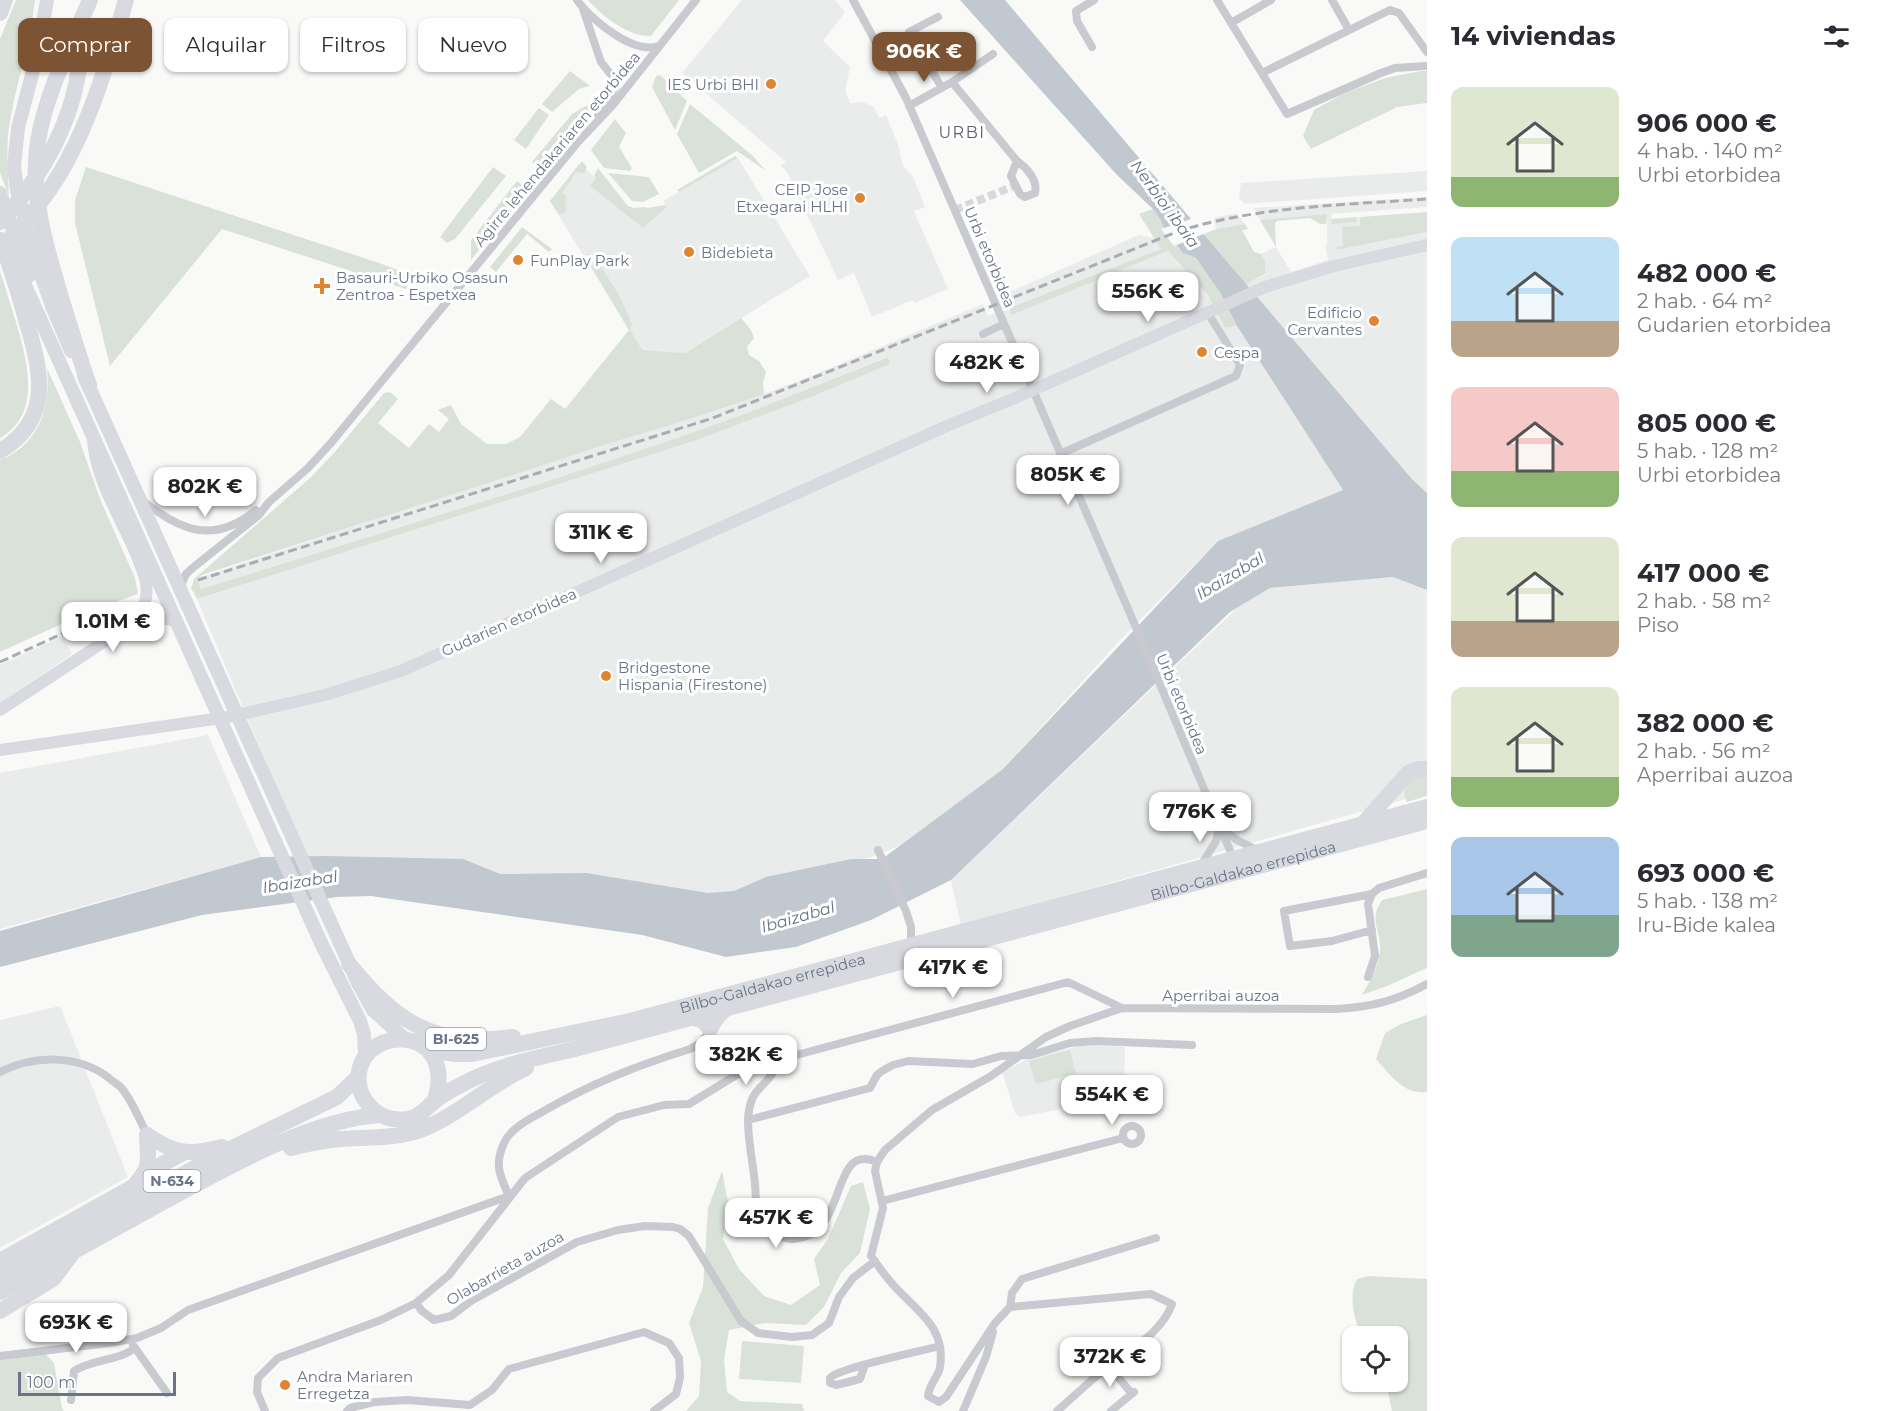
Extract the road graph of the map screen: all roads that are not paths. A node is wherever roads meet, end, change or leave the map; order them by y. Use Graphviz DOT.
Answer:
graph roads {
  1 [pos="5,0"];
  2 [pos="47,0"];
  3 [pos="80,0"];
  4 [pos="90,0"];
  5 [pos="126,0"];
  6 [pos="577,0"];
  7 [pos="696,0"];
  8 [pos="853,0"];
  9 [pos="1094,0"];
  10 [pos="1217,0"];
  11 [pos="1271,0"];
  12 [pos="1332,0"];
  13 [pos="583,9"];
  14 [pos="0,13"];
  15 [pos="938,17"];
  16 [pos="1231,23"];
  17 [pos="1349,30"];
  18 [pos="660,45"];
  19 [pos="1092,47"];
  20 [pos="1427,52"];
  21 [pos="993,54"];
  22 [pos="1427,66"];
  23 [pos="1262,73"];
  24 [pos="615,81"];
  25 [pos="633,81"];
  26 [pos="952,82"];
  27 [pos="942,88"];
  28 [pos="909,106"];
  29 [pos="578,142"];
  30 [pos="1017,161"];
  31 [pos="0,193"];
  32 [pos="0,222"];
  33 [pos="0,231"];
  34 [pos="0,236"];
  35 [pos="1427,245"];
  36 [pos="0,250"];
  37 [pos="1211,311"];
  38 [pos="1004,324"];
  39 [pos="983,334"];
  40 [pos="54,346"];
  41 [pos="89,385"];
  42 [pos="1032,391"];
  43 [pos="93,436"];
  44 [pos="0,451"];
  45 [pos="1060,454"];
  46 [pos="140,499"];
  47 [pos="269,502"];
  48 [pos="180,588"];
  49 [pos="176,621"];
  50 [pos="128,626"];
  51 [pos="0,710"];
  52 [pos="3,747"];
  53 [pos="1427,769"];
  54 [pos="1404,777"];
  55 [pos="1427,807"];
  56 [pos="1410,812"];
  57 [pos="1427,821"];
  58 [pos="1363,824"];
  59 [pos="1220,828"];
  60 [pos="879,850"];
  61 [pos="1260,852"];
  62 [pos="1236,865"];
  63 [pos="1199,868"];
  64 [pos="1427,873"];
  65 [pos="1372,894"];
  66 [pos="1372,930"];
  67 [pos="911,945"];
  68 [pos="349,964"];
  69 [pos="1368,977"];
  70 [pos="1427,984"];
  71 [pos="1122,1008"];
  72 [pos="726,1009"];
  73 [pos="693,1018"];
  74 [pos="710,1029"];
  75 [pos="589,1030"];
  76 [pos="405,1039"];
  77 [pos="1192,1045"];
  78 [pos="429,1050"];
  79 [pos="571,1050"];
  80 [pos="1021,1055"];
  81 [pos="365,1057"];
  82 [pos="778,1060"];
  83 [pos="0,1072"];
  84 [pos="358,1077"];
  85 [pos="435,1100"];
  86 [pos="381,1115"];
  87 [pos="748,1120"];
  88 [pos="147,1135"];
  89 [pos="252,1138"];
  90 [pos="1123,1138"];
  91 [pos="183,1153"];
  92 [pos="244,1159"];
  93 [pos="877,1161"];
  94 [pos="146,1173"];
  95 [pos="509,1196"];
  96 [pos="882,1201"];
  97 [pos="1156,1238"];
  98 [pos="73,1252"];
  99 [pos="0,1261"];
  100 [pos="875,1261"];
  101 [pos="0,1276"];
  102 [pos="0,1292"];
  103 [pos="416,1303"];
  104 [pos="1010,1306"];
  105 [pos="0,1311"];
  106 [pos="995,1323"];
  107 [pos="132,1339"];
  108 [pos="940,1346"];
  109 [pos="134,1348"];
  110 [pos="0,1356"];
  111 [pos="865,1365"];
  112 [pos="1109,1366"];
  113 [pos="167,1393"];
  114 [pos="71,1400"];
  115 [pos="265,1411"];
  116 [pos="347,1411"];
  117 [pos="654,1411"];
  118 [pos="963,1411"];
  119 [pos="1057,1411"];
  120 [pos="1112,1411"];
  1 -- 14 [label="highway"];
  2 -- 41 [label="main road, BI-625"];
  3 -- 32 [label="highway"];
  4 -- 41 [label="highway"];
  5 -- 36 [label="highway"];
  6 -- 13 [label="street"];
  7 -- 18 [label="street, Agirre lehendakariaren etorbidea"];
  8 -- 28 [label="street, Urbi etorbidea"];
  9 -- 19 [label="street"];
  10 -- 16 [label="street"];
  11 -- 16 [label="street"];
  12 -- 17 [label="street"];
  13 -- 18 [label="street"];
  13 -- 24 [label="street"];
  15 -- 27 [label="street"];
  16 -- 23 [label="street"];
  17 -- 20 [label="street"];
  17 -- 23 [label="street"];
  18 -- 25 [label="street, Agirre lehendakariaren etorbidea"];
  21 -- 26 [label="street"];
  22 -- 23 [label="street"];
  24 -- 25 [label="street"];
  24 -- 29 [label="street"];
  25 -- 29 [label="street, Agirre lehendakariaren etorbidea"];
  26 -- 27 [label="street"];
  26 -- 30 [label="street"];
  27 -- 28 [label="street"];
  28 -- 38 [label="street, Urbi etorbidea"];
  29 -- 47 [label="street, Agirre lehendakariaren etorbidea"];
  31 -- 40 [label="main road"];
  33 -- 40 [label="main road"];
  34 -- 44 [label="highway"];
  35 -- 37 [label="street, Gudarien etorbidea"];
  37 -- 42 [label="street, Gudarien etorbidea"];
  37 -- 45 [label="street"];
  38 -- 39 [label="street"];
  38 -- 42 [label="street, Urbi etorbidea"];
  40 -- 43 [label="main road"];
  41 -- 46 [label="main road, BI-625"];
  42 -- 45 [label="street, Urbi etorbidea"];
  42 -- 52 [label="street, Gudarien etorbidea"];
  43 -- 49 [label="main road"];
  43 -- 50 [label="street"];
  45 -- 59 [label="street, Urbi etorbidea"];
  46 -- 47 [label="street, Agirre lehendakariaren etorbidea"];
  46 -- 48 [label="main road, BI-625"];
  47 -- 48 [label="street, Agirre lehendakariaren etorbidea"];
  48 -- 68 [label="main road, BI-625"];
  49 -- 50 [label="street"];
  49 -- 81 [label="main road"];
  50 -- 51 [label="street"];
  53 -- 54 [label="highway"];
  54 -- 56 [label="highway"];
  54 -- 58 [label="highway"];
  55 -- 56 [label="highway, Bilbo-Galdakao errepidea / N-634"];
  56 -- 57 [label="highway"];
  56 -- 58 [label="highway, Bilbo-Galdakao errepidea / N-634"];
  57 -- 62 [label="highway, Bilbo-Galdakao errepidea / N-634"];
  58 -- 61 [label="highway, Bilbo-Galdakao errepidea / N-634"];
  59 -- 61 [label="street"];
  59 -- 62 [label="street, Urbi etorbidea"];
  59 -- 63 [label="street"];
  60 -- 67 [label="street"];
  61 -- 62 [label="highway, Bilbo-Galdakao errepidea / N-634"];
  62 -- 63 [label="highway, Bilbo-Galdakao errepidea / N-634"];
  62 -- 72 [label="highway, Bilbo-Galdakao errepidea / N-634"];
  63 -- 67 [label="highway, Bilbo-Galdakao errepidea / N-634"];
  64 -- 65 [label="street"];
  65 -- 66 [label="street"];
  65 -- 66 [label="street"];
  66 -- 69 [label="street"];
  67 -- 75 [label="highway, Bilbo-Galdakao errepidea / N-634"];
  68 -- 75 [label="highway, BI-625"];
  68 -- 76 [label="main road, BI-625"];
  70 -- 71 [label="street, Aperribai auzoa"];
  71 -- 80 [label="street, Aperribai auzoa"];
  71 -- 82 [label="street, Olabarrieta auzoa"];
  72 -- 73 [label="highway, Bilbo-Galdakao errepidea / N-634"];
  72 -- 74 [label="highway"];
  73 -- 74 [label="highway"];
  73 -- 79 [label="highway, Bilbo-Galdakao errepidea / N-634"];
  74 -- 95 [label="street"];
  75 -- 78 [label="highway, Bilbo-Galdakao errepidea / N-634"];
  76 -- 78 [label="highway, Bilbo-Galdakao errepidea / N-634"];
  76 -- 81 [label="highway"];
  77 -- 80 [label="street, Aperribai auzoa"];
  78 -- 85 [label="highway"];
  79 -- 85 [label="highway, Bilbo-Galdakao errepidea / N-634"];
  79 -- 92 [label="highway, Bilbo-Galdakao errepidea / N-634"];
  80 -- 87 [label="street, Aperribai auzoa"];
  80 -- 93 [label="street, Aperribai auzoa"];
  81 -- 84 [label="highway, N-634"];
  82 -- 87 [label="street"];
  82 -- 95 [label="street, Olabarrieta auzoa"];
  83 -- 88 [label="street"];
  84 -- 86 [label="highway"];
  84 -- 89 [label="highway, N-634"];
  85 -- 86 [label="highway, Bilbo-Galdakao errepidea / N-634"];
  86 -- 92 [label="highway, Bilbo-Galdakao errepidea / N-634"];
  87 -- 93 [label="street"];
  88 -- 91 [label="highway"];
  88 -- 94 [label="highway"];
  89 -- 91 [label="highway"];
  89 -- 101 [label="highway, N-634"];
  90 -- 96 [label="street"];
  91 -- 94 [label="highway"];
  92 -- 98 [label="highway, Bilbo-Galdakao errepidea / N-634"];
  93 -- 96 [label="street"];
  94 -- 99 [label="highway"];
  95 -- 103 [label="street, Olabarrieta auzoa"];
  95 -- 107 [label="street, Olabarrieta auzoa"];
  96 -- 100 [label="street"];
  97 -- 104 [label="street"];
  98 -- 102 [label="highway, Bilbo-Galdakao errepidea / N-634"];
  98 -- 105 [label="highway"];
  100 -- 103 [label="street, Olabarrieta auzoa"];
  100 -- 108 [label="street"];
  103 -- 115 [label="street, Olabarrieta auzoa"];
  104 -- 106 [label="street"];
  104 -- 112 [label="street"];
  106 -- 108 [label="street"];
  106 -- 118 [label="street"];
  107 -- 109 [label="street"];
  107 -- 110 [label="street, Olabarrieta auzoa"];
  108 -- 111 [label="street"];
  109 -- 113 [label="street"];
  109 -- 114 [label="street"];
  112 -- 119 [label="street"];
  112 -- 120 [label="street"];
  116 -- 117 [label="street"];
}
